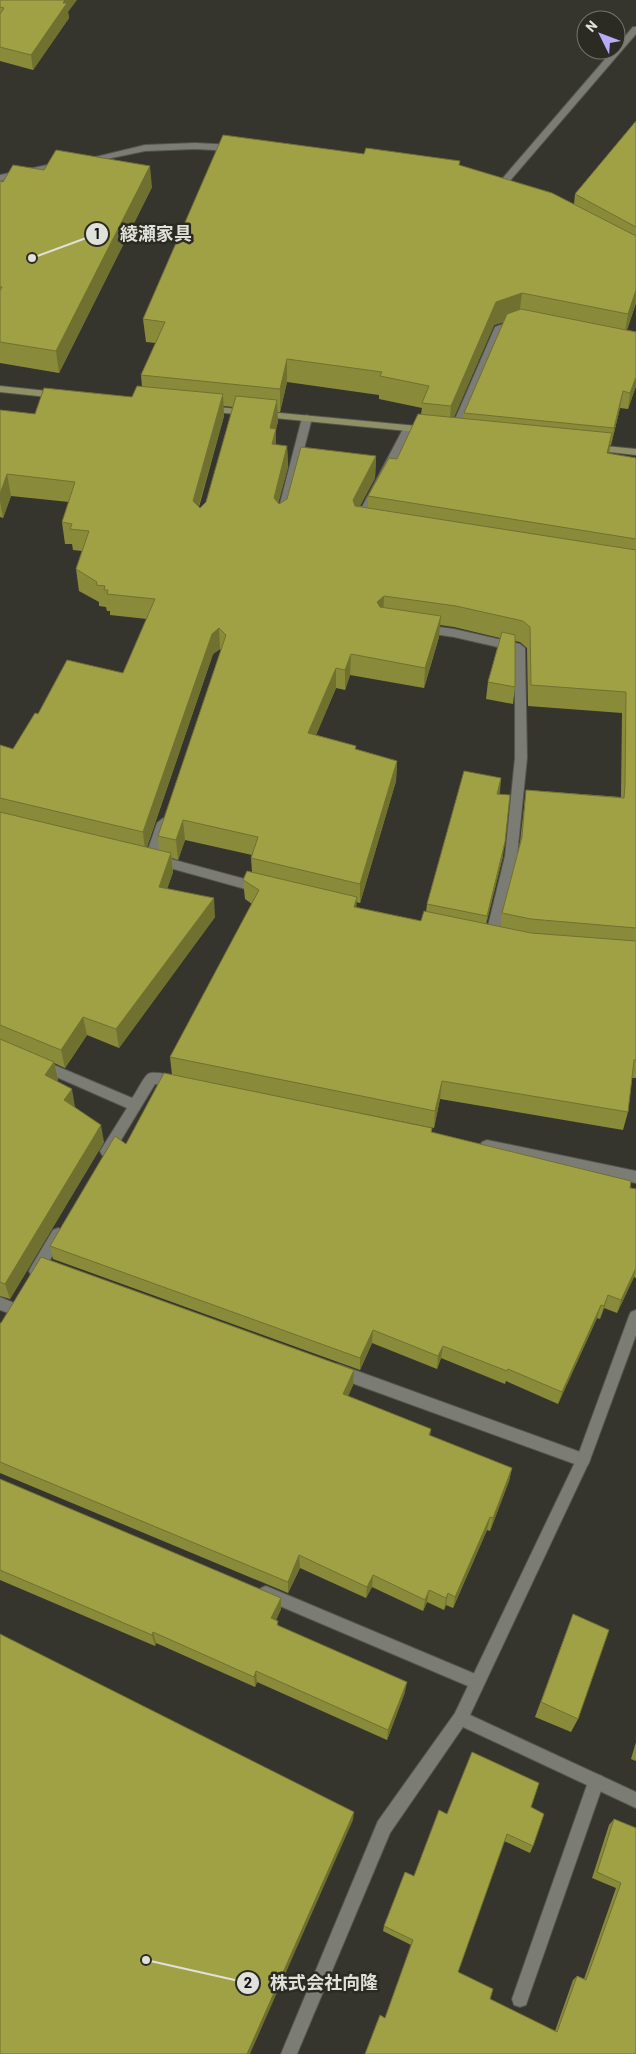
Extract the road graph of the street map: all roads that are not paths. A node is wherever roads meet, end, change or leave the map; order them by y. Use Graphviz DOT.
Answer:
graph roads {
  1 [pos="636,29"];
  2 [pos="242,149"];
  3 [pos="0,178"];
  4 [pos="511,192"];
  5 [pos="529,323"];
  6 [pos="0,389"];
  7 [pos="66,396"];
  8 [pos="193,408"];
  9 [pos="307,418"];
  10 [pos="408,429"];
  11 [pos="449,432"];
  12 [pos="588,447"];
  13 [pos="636,452"];
  14 [pos="281,520"];
  15 [pos="368,524"];
  16 [pos="410,626"];
  17 [pos="166,812"];
  18 [pos="274,891"];
  19 [pos="491,938"];
  20 [pos="27,1058"];
  21 [pos="190,1086"];
  22 [pos="134,1105"];
  23 [pos="471,1143"];
  24 [pos="100,1163"];
  25 [pos="636,1177"];
  26 [pos="65,1221"];
  27 [pos="0,1302"];
  28 [pos="14,1309"];
  29 [pos="636,1316"];
  30 [pos="5,1324"];
  31 [pos="321,1365"];
  32 [pos="583,1460"];
  33 [pos="256,1589"];
  34 [pos="475,1681"];
  35 [pos="460,1718"];
  36 [pos="596,1782"];
  37 [pos="636,1800"];
  38 [pos="520,1999"];
  39 [pos="290,2054"];
  1 -- 4 [label="street"];
  2 -- 3 [label="street"];
  5 -- 11 [label="street"];
  6 -- 7 [label="street"];
  8 -- 9 [label="street"];
  9 -- 10 [label="street"];
  9 -- 14 [label="street"];
  10 -- 11 [label="street"];
  10 -- 15 [label="street"];
  12 -- 13 [label="street"];
  16 -- 19 [label="street"];
  17 -- 18 [label="street"];
  20 -- 22 [label="street"];
  21 -- 22 [label="street"];
  22 -- 24 [label="street"];
  23 -- 25 [label="street"];
  26 -- 28 [label="street"];
  27 -- 28 [label="street"];
  28 -- 30 [label="street"];
  29 -- 32 [label="street"];
  31 -- 32 [label="street"];
  32 -- 34 [label="street"];
  33 -- 34 [label="street"];
  34 -- 35 [label="street"];
  35 -- 36 [label="street"];
  35 -- 39 [label="street"];
  36 -- 37 [label="street"];
  36 -- 38 [label="street"];
}
